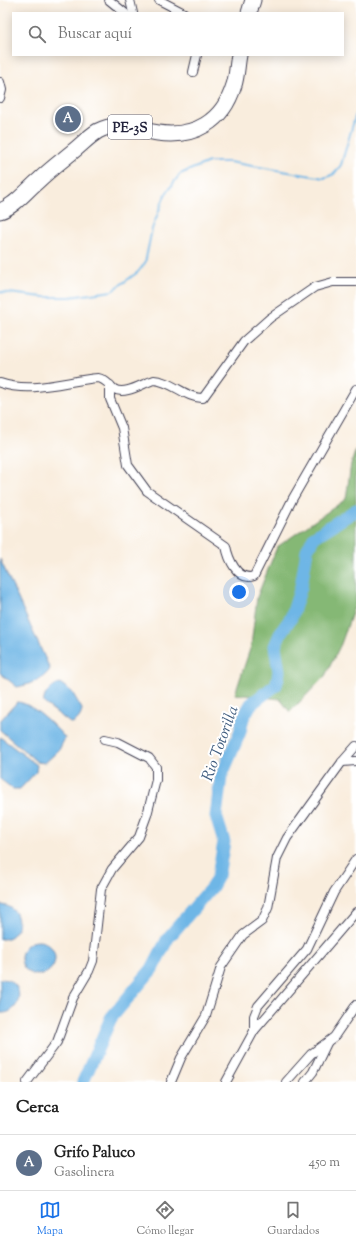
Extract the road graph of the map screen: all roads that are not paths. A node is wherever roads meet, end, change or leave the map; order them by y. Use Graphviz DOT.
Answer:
graph roads {
  1 [pos="109,0"];
  2 [pos="130,0"];
  3 [pos="159,0"];
  4 [pos="253,0"];
  5 [pos="124,12"];
  6 [pos="133,12"];
  7 [pos="182,12"];
  8 [pos="249,12"];
  9 [pos="197,56"];
  10 [pos="239,56"];
  11 [pos="193,72"];
  12 [pos="0,82"];
  13 [pos="0,98"];
  14 [pos="0,211"];
  15 [pos="356,282"];
  16 [pos="0,383"];
  17 [pos="110,385"];
  18 [pos="356,389"];
  19 [pos="105,739"];
  20 [pos="356,746"];
  21 [pos="356,761"];
  22 [pos="342,762"];
  23 [pos="356,859"];
  24 [pos="356,912"];
  25 [pos="356,1005"];
  26 [pos="254,1031"];
  27 [pos="328,1043"];
  28 [pos="27,1082"];
  29 [pos="172,1082"];
  30 [pos="226,1082"];
  31 [pos="286,1082"];
  32 [pos="305,1082"];
  1 -- 5 [label="street"];
  2 -- 6 [label="street"];
  3 -- 7 [label="street"];
  4 -- 8 [label="highway"];
  9 -- 11 [label="street"];
  10 -- 14 [label="highway, PE-3S"];
  12 -- 13 [label="street"];
  15 -- 17 [label="street"];
  16 -- 17 [label="street"];
  17 -- 18 [label="street"];
  19 -- 28 [label="street"];
  20 -- 22 [label="street"];
  21 -- 22 [label="street"];
  22 -- 29 [label="street"];
  23 -- 26 [label="street"];
  24 -- 26 [label="street"];
  25 -- 27 [label="street"];
  26 -- 30 [label="street"];
  27 -- 31 [label="street"];
  27 -- 32 [label="street"];
}
